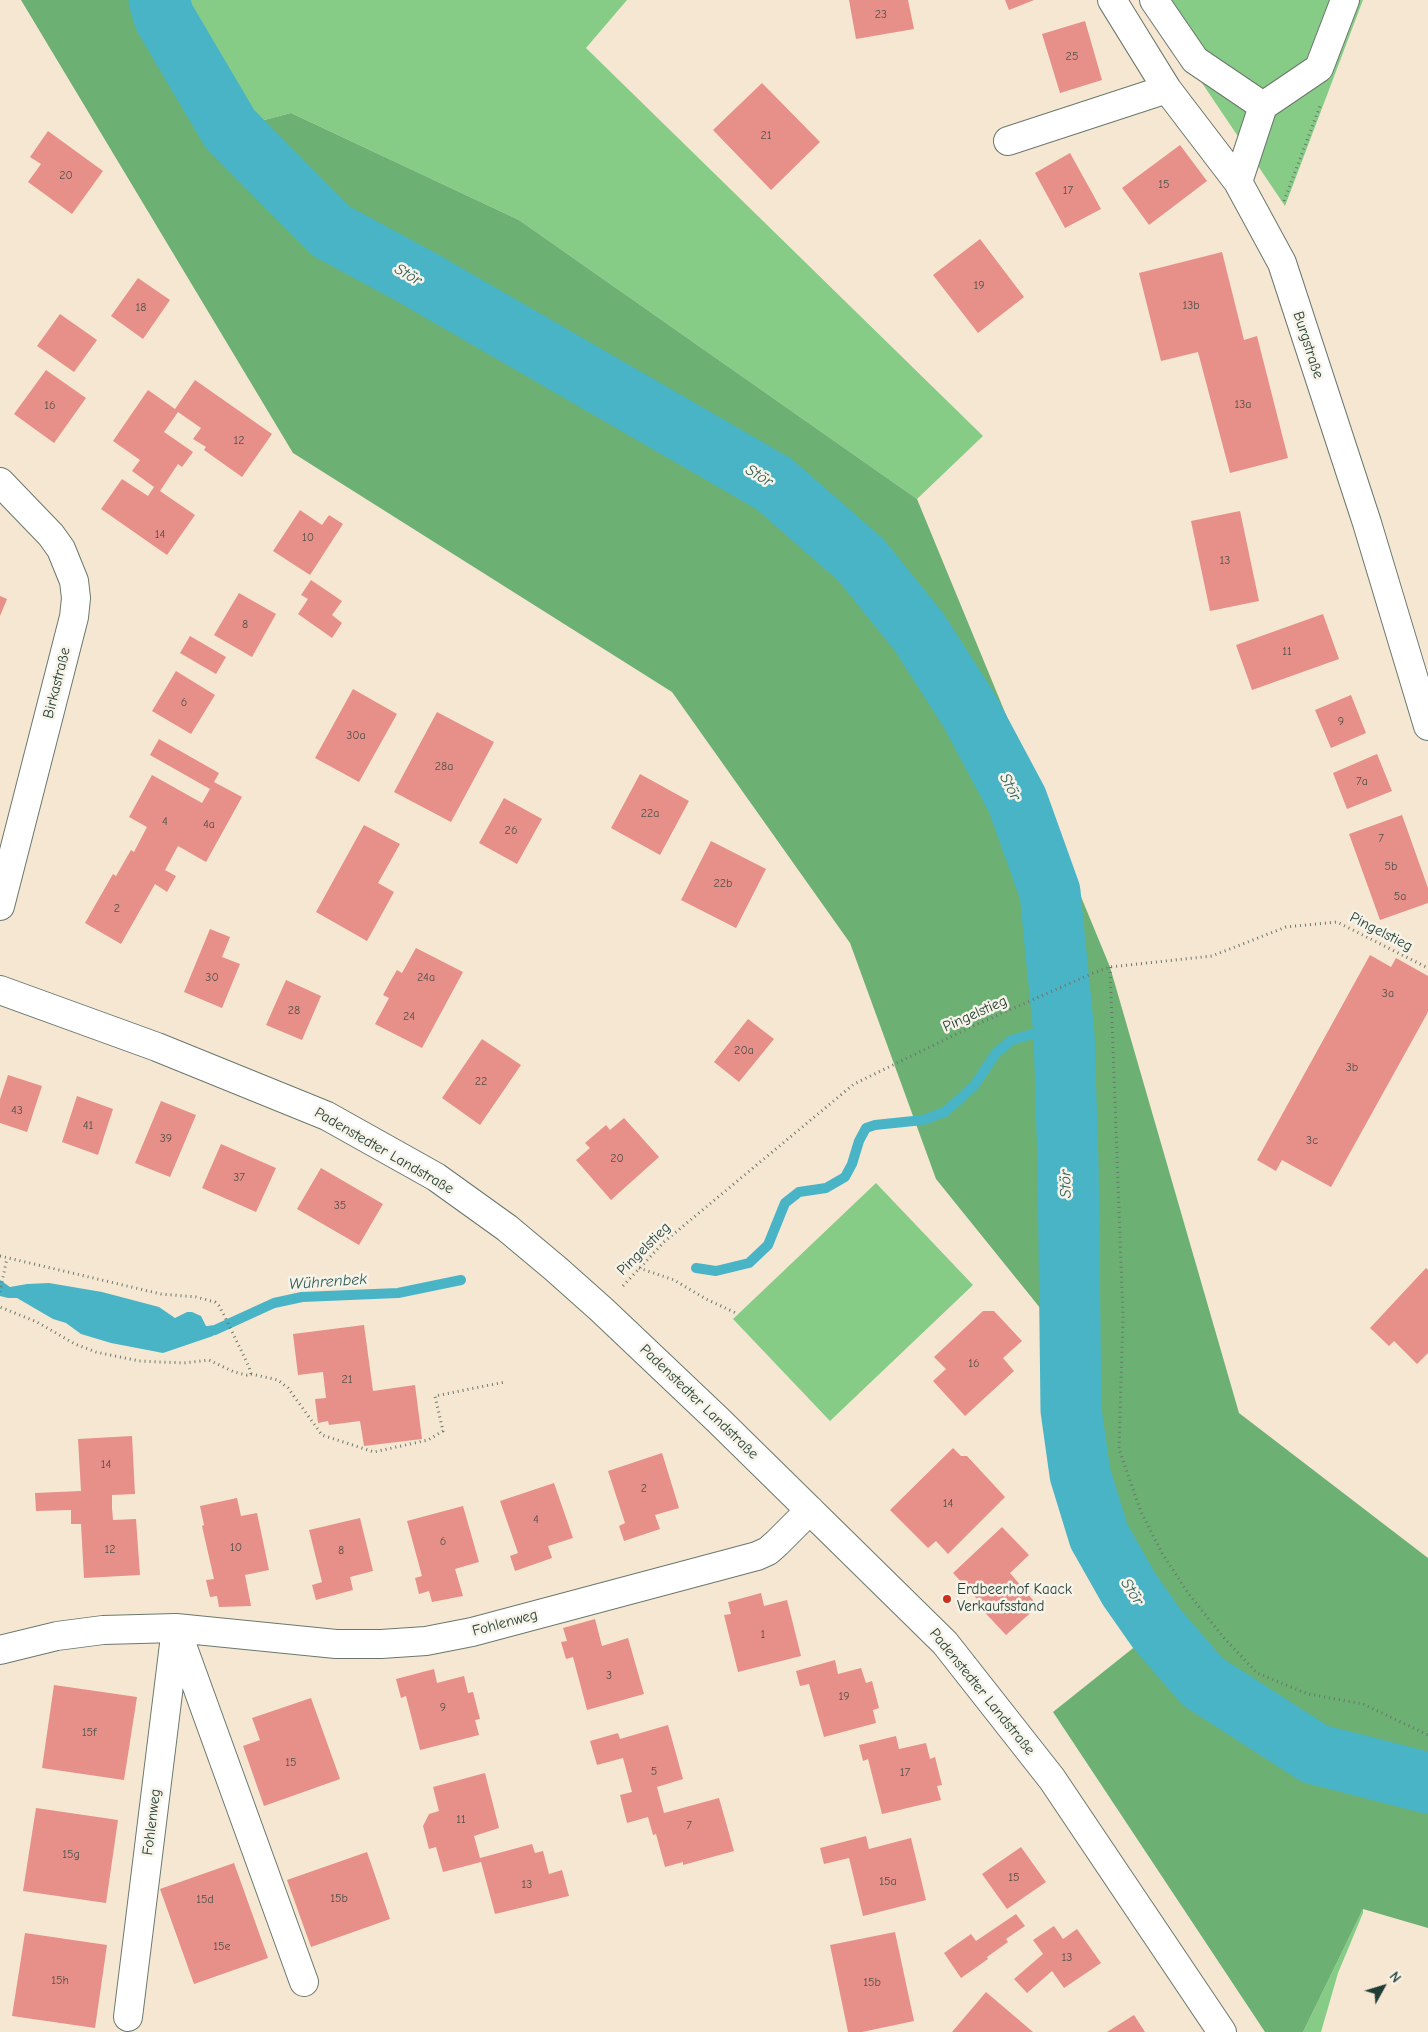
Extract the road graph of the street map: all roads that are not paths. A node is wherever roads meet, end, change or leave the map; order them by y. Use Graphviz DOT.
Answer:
graph roads {
  1 [pos="1112,0"];
  2 [pos="1154,0"];
  3 [pos="1345,0"];
  4 [pos="1167,89"];
  5 [pos="1263,106"];
  6 [pos="1008,141"];
  7 [pos="1238,182"];
  8 [pos="0,482"];
  9 [pos="1428,726"];
  10 [pos="0,906"];
  11 [pos="0,990"];
  12 [pos="810,1510"];
  13 [pos="176,1628"];
  14 [pos="0,1650"];
  15 [pos="304,1982"];
  16 [pos="128,2017"];
  17 [pos="1222,2032"];
  1 -- 4 [label="street, Burgstraße"];
  2 -- 5 [label="street"];
  3 -- 5 [label="street"];
  4 -- 6 [label="street"];
  4 -- 7 [label="street, Burgstraße"];
  5 -- 7 [label="street"];
  7 -- 9 [label="street, Burgstraße"];
  8 -- 10 [label="street, Birkastraße"];
  11 -- 12 [label="street, Padenstedter Landstraße"];
  12 -- 13 [label="street, Fohlenweg"];
  12 -- 17 [label="street, Padenstedter Landstraße"];
  13 -- 14 [label="street, Fohlenweg"];
  13 -- 15 [label="street"];
  13 -- 16 [label="street, Fohlenweg"];
}
